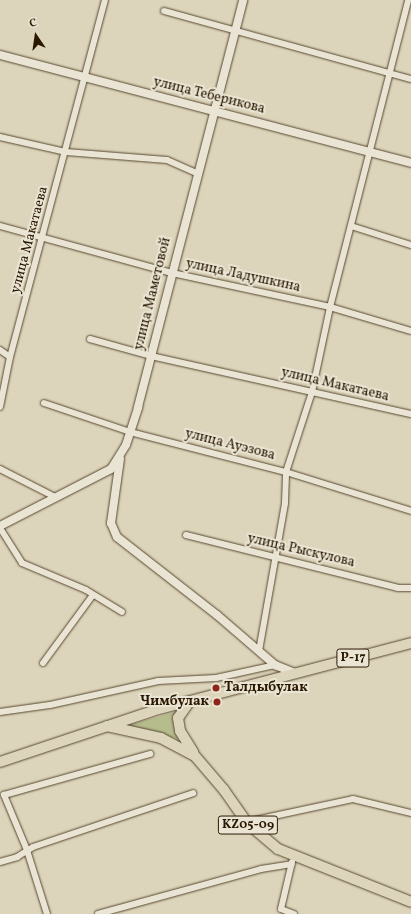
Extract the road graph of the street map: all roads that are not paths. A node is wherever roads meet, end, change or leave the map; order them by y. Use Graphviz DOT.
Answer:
graph roads {
  1 [pos="105,0"];
  2 [pos="243,0"];
  3 [pos="408,0"];
  4 [pos="164,11"];
  5 [pos="234,32"];
  6 [pos="0,55"];
  7 [pos="391,73"];
  8 [pos="86,79"];
  9 [pos="411,79"];
  10 [pos="215,110"];
  11 [pos="0,137"];
  12 [pos="66,152"];
  13 [pos="371,152"];
  14 [pos="411,163"];
  15 [pos="198,174"];
  16 [pos="0,226"];
  17 [pos="351,226"];
  18 [pos="42,237"];
  19 [pos="411,245"];
  20 [pos="172,273"];
  21 [pos="330,307"];
  22 [pos="411,331"];
  23 [pos="90,339"];
  24 [pos="0,350"];
  25 [pos="150,356"];
  26 [pos="10,357"];
  27 [pos="312,392"];
  28 [pos="44,403"];
  29 [pos="0,407"];
  30 [pos="411,414"];
  31 [pos="130,432"];
  32 [pos="120,456"];
  33 [pos="0,469"];
  34 [pos="286,472"];
  35 [pos="55,497"];
  36 [pos="411,511"];
  37 [pos="0,527"];
  38 [pos="186,535"];
  39 [pos="274,557"];
  40 [pos="411,588"];
  41 [pos="93,595"];
  42 [pos="122,612"];
  43 [pos="411,643"];
  44 [pos="259,651"];
  45 [pos="43,663"];
  46 [pos="275,665"];
  47 [pos="295,674"];
  48 [pos="190,701"];
  49 [pos="0,712"];
  50 [pos="107,726"];
  51 [pos="150,754"];
  52 [pos="195,756"];
  53 [pos="0,762"];
  54 [pos="193,793"];
  55 [pos="2,795"];
  56 [pos="411,813"];
  57 [pos="246,822"];
  58 [pos="28,850"];
  59 [pos="293,860"];
  60 [pos="0,862"];
  61 [pos="411,902"];
  62 [pos="48,914"];
  63 [pos="98,914"];
  64 [pos="294,914"];
  1 -- 8 [label="street, улица Макатаева"];
  2 -- 5 [label="street, улица Маметовой"];
  3 -- 7 [label="street"];
  4 -- 5 [label="street"];
  5 -- 7 [label="street"];
  5 -- 10 [label="street, улица Маметовой"];
  6 -- 8 [label="street, улица Теберикова"];
  7 -- 9 [label="street"];
  7 -- 13 [label="street"];
  8 -- 10 [label="street, улица Теберикова"];
  8 -- 12 [label="street, улица Макатаева"];
  10 -- 13 [label="street, улица Теберикова"];
  10 -- 15 [label="street, улица Маметовой"];
  11 -- 12 [label="street"];
  12 -- 15 [label="street"];
  12 -- 18 [label="street, улица Макатаева"];
  13 -- 14 [label="street, улица Теберикова"];
  13 -- 17 [label="street"];
  15 -- 20 [label="street, улица Маметовой"];
  16 -- 18 [label="street, улица Ладушкина"];
  17 -- 19 [label="street"];
  17 -- 21 [label="street"];
  18 -- 20 [label="street, улица Ладушкина"];
  18 -- 26 [label="street, улица Макатаева"];
  20 -- 21 [label="street, улица Ладушкина"];
  20 -- 25 [label="street, улица Маметовой"];
  21 -- 22 [label="street, улица Ладушкина"];
  21 -- 27 [label="street"];
  23 -- 25 [label="street, улица Макатаева"];
  24 -- 26 [label="street"];
  25 -- 27 [label="street, улица Макатаева"];
  25 -- 31 [label="street, улица Маметовой"];
  26 -- 29 [label="street, улица Макатаева"];
  27 -- 30 [label="street, улица Макатаева"];
  27 -- 34 [label="street"];
  28 -- 31 [label="street, улица Ауэзова"];
  31 -- 32 [label="street, улица Маметовой"];
  31 -- 34 [label="street, улица Ауэзова"];
  32 -- 35 [label="street, улица Маметовой"];
  32 -- 44 [label="street"];
  33 -- 35 [label="street"];
  34 -- 36 [label="street, улица Ауэзова"];
  34 -- 39 [label="street"];
  35 -- 37 [label="street, улица Маметовой"];
  37 -- 41 [label="street"];
  38 -- 39 [label="street, улица Рыскулова"];
  39 -- 40 [label="street, улица Рыскулова"];
  39 -- 44 [label="street"];
  41 -- 42 [label="street"];
  41 -- 45 [label="street"];
  43 -- 47 [label="main road, P-17"];
  44 -- 46 [label="street"];
  46 -- 47 [label="street"];
  46 -- 49 [label="street"];
  47 -- 48 [label="main road, P-17"];
  48 -- 50 [label="main road, P-17"];
  48 -- 52 [label="main road"];
  50 -- 52 [label="main road, KZ05-09"];
  50 -- 53 [label="main road"];
  51 -- 55 [label="street"];
  52 -- 57 [label="main road, KZ05-09"];
  54 -- 58 [label="street"];
  55 -- 58 [label="street"];
  56 -- 57 [label="street"];
  57 -- 59 [label="main road, KZ05-09"];
  58 -- 60 [label="street"];
  58 -- 62 [label="street"];
  59 -- 61 [label="main road, KZ05-09"];
  59 -- 63 [label="street"];
  59 -- 64 [label="street"];
}
